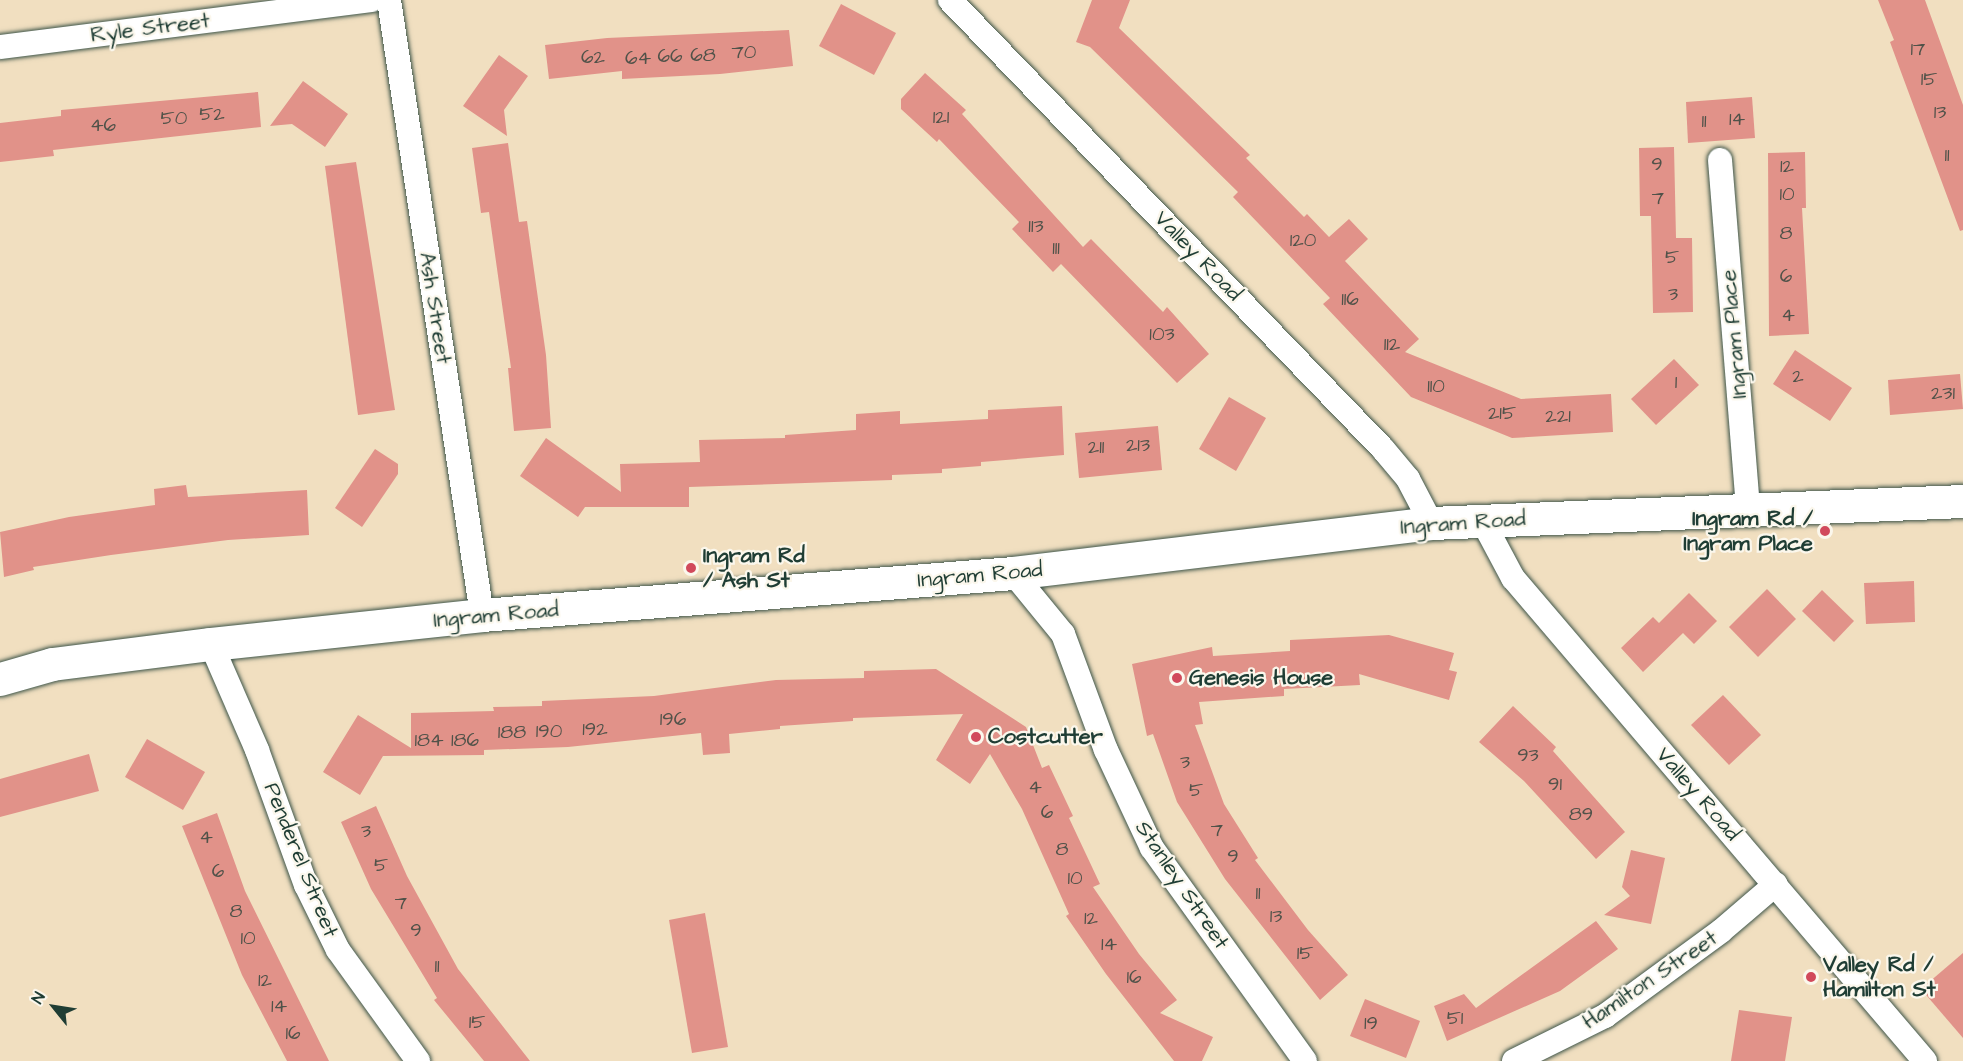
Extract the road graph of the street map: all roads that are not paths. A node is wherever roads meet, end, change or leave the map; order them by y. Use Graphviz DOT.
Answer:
graph roads {
  1 [pos="371,0"];
  2 [pos="389,0"];
  3 [pos="950,0"];
  4 [pos="0,47"];
  5 [pos="1720,160"];
  6 [pos="1963,501"];
  7 [pos="1748,508"];
  8 [pos="1482,520"];
  9 [pos="1431,523"];
  10 [pos="1013,573"];
  11 [pos="482,615"];
  12 [pos="212,644"];
  13 [pos="0,679"];
  14 [pos="1776,884"];
  15 [pos="418,1061"];
  16 [pos="1305,1061"];
  17 [pos="1514,1061"];
  18 [pos="1924,1061"];
  1 -- 4 [label="street, Ryle Street"];
  2 -- 11 [label="street, Ash Street"];
  3 -- 9 [label="street, Valley Road"];
  5 -- 7 [label="street, Ingram Place"];
  6 -- 7 [label="street, Ingram Road"];
  7 -- 8 [label="street, Ingram Road"];
  8 -- 9 [label="street, Ingram Road"];
  8 -- 14 [label="street, Valley Road"];
  9 -- 10 [label="street, Ingram Road"];
  10 -- 11 [label="street, Ingram Road"];
  10 -- 16 [label="street, Stanley Street"];
  11 -- 12 [label="street, Ingram Road"];
  12 -- 13 [label="street, Ingram Road"];
  12 -- 15 [label="street, Penderel Street"];
  14 -- 17 [label="street, Hamilton Street"];
  14 -- 18 [label="street, Valley Road"];
}
